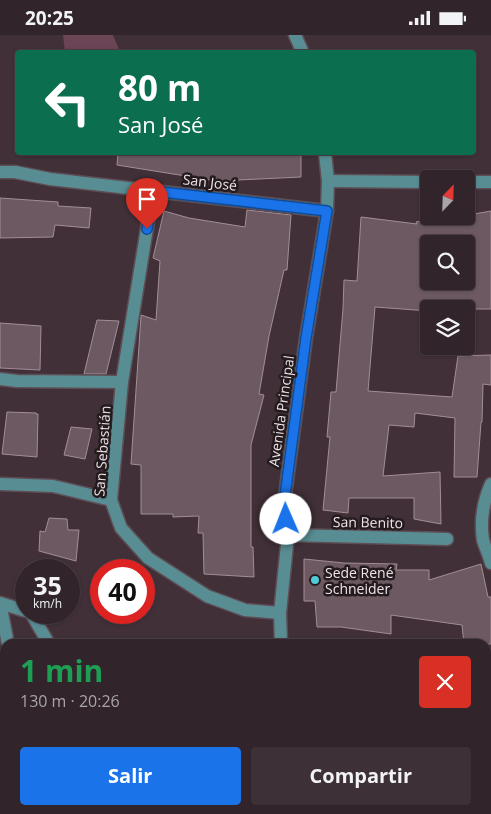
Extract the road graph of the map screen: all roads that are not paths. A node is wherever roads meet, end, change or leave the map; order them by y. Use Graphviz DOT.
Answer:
graph roads {
  1 [pos="295,35"];
  2 [pos="302,50"];
  3 [pos="325,155"];
  4 [pos="0,172"];
  5 [pos="328,181"];
  6 [pos="420,182"];
  7 [pos="475,182"];
  8 [pos="491,182"];
  9 [pos="153,191"];
  10 [pos="327,211"];
  11 [pos="0,379"];
  12 [pos="122,382"];
  13 [pos="0,484"];
  14 [pos="491,484"];
  15 [pos="111,500"];
  16 [pos="288,535"];
  17 [pos="447,539"];
  18 [pos="491,563"];
  19 [pos="0,603"];
  20 [pos="15,608"];
  21 [pos="280,613"];
  22 [pos="37,624"];
  23 [pos="7,639"];
  24 [pos="46,639"];
  25 [pos="281,639"];
  1 -- 2 [label="street"];
  3 -- 5 [label="street, Avenida Principal"];
  4 -- 9 [label="street, San José"];
  5 -- 6 [label="street"];
  5 -- 10 [label="street, Avenida Principal"];
  7 -- 8 [label="street"];
  9 -- 10 [label="street, San José"];
  9 -- 12 [label="street, San Sebastián"];
  10 -- 16 [label="street, Avenida Principal"];
  11 -- 12 [label="street"];
  12 -- 15 [label="street, San Sebastián"];
  13 -- 15 [label="street"];
  14 -- 18 [label="street"];
  15 -- 21 [label="street, San Sebastián"];
  16 -- 17 [label="street, San Benito"];
  16 -- 21 [label="street, Avenida Principal"];
  19 -- 20 [label="street"];
  19 -- 23 [label="street"];
  21 -- 25 [label="street, Avenida Principal"];
  22 -- 24 [label="street"];
}
